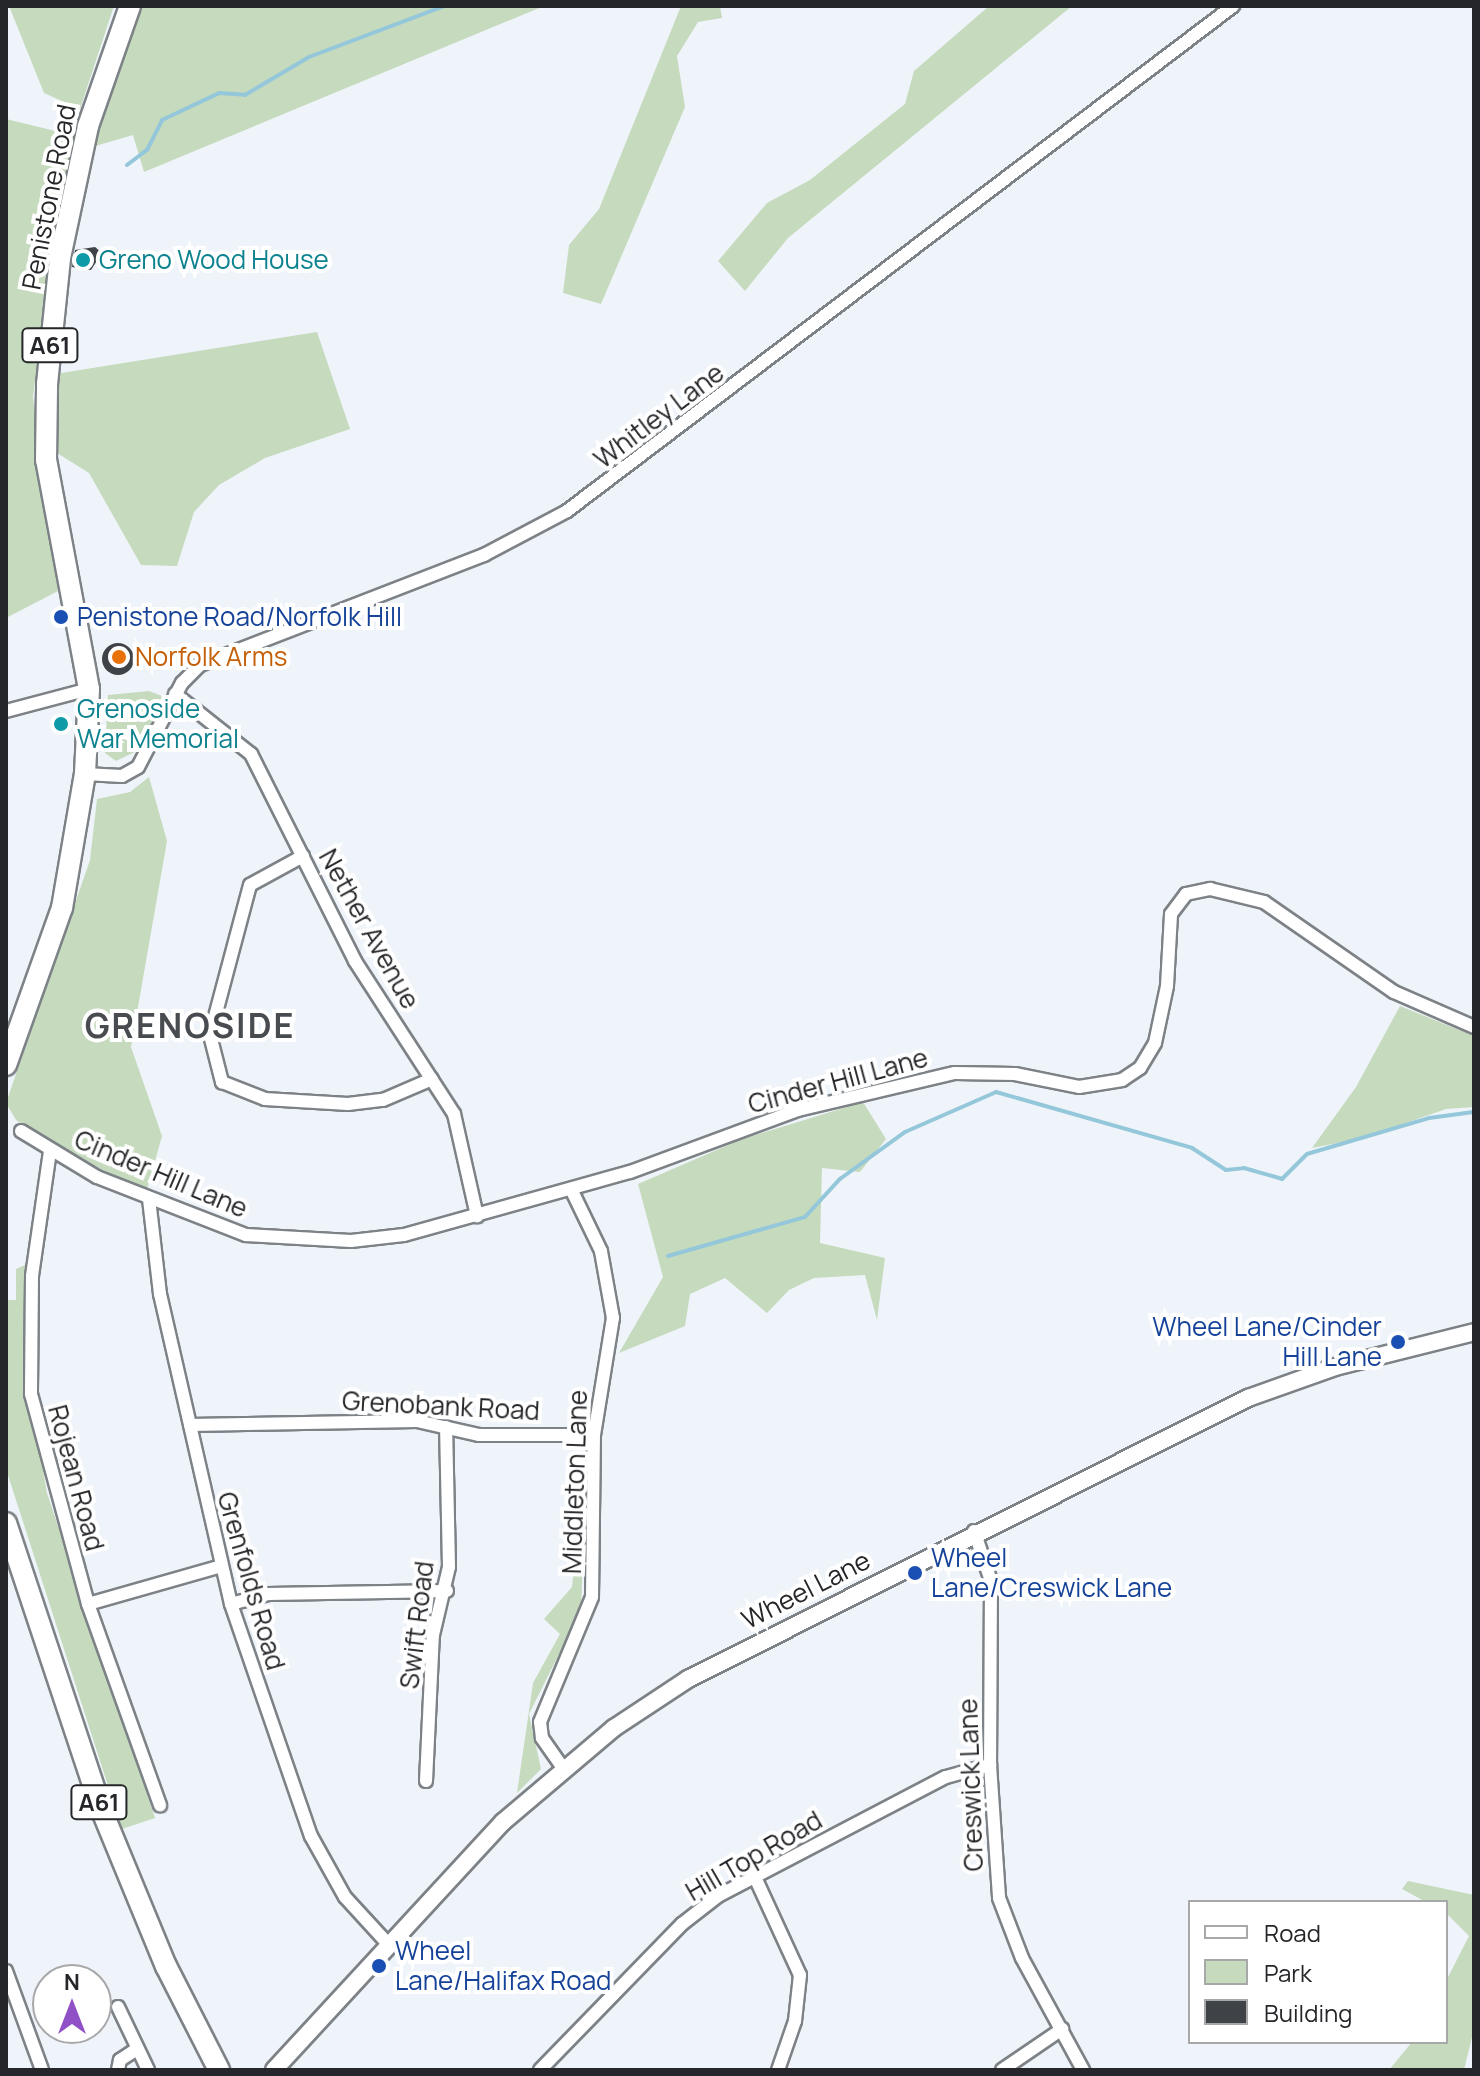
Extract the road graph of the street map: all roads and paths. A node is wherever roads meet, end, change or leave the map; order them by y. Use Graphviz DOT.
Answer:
graph roads {
  1 [pos="130,6"];
  2 [pos="1233,6"];
  3 [pos="89,689"];
  4 [pos="175,694"];
  5 [pos="6,711"];
  6 [pos="85,774"];
  7 [pos="303,856"];
  8 [pos="1474,1027"];
  9 [pos="6,1065"];
  10 [pos="432,1079"];
  11 [pos="21,1131"];
  12 [pos="50,1151"];
  13 [pos="571,1189"];
  14 [pos="149,1199"];
  15 [pos="477,1216"];
  16 [pos="1474,1332"];
  17 [pos="190,1425"];
  18 [pos="446,1427"];
  19 [pos="594,1435"];
  20 [pos="6,1523"];
  21 [pos="974,1531"];
  22 [pos="221,1566"];
  23 [pos="447,1591"];
  24 [pos="88,1604"];
  25 [pos="231,1604"];
  26 [pos="990,1765"];
  27 [pos="563,1768"];
  28 [pos="426,1781"];
  29 [pos="160,1805"];
  30 [pos="754,1875"];
  31 [pos="389,1945"];
  32 [pos="6,1971"];
  33 [pos="118,2007"];
  34 [pos="1062,2029"];
  35 [pos="137,2049"];
  36 [pos="42,2070"];
  37 [pos="118,2070"];
  38 [pos="148,2070"];
  39 [pos="219,2070"];
  40 [pos="274,2070"];
  41 [pos="540,2070"];
  42 [pos="778,2070"];
  43 [pos="1002,2070"];
  44 [pos="1083,2070"];
  1 -- 3 [label="highway, Penistone Road / A61"];
  2 -- 4 [label="street, Whitley Lane"];
  3 -- 5 [label="street"];
  3 -- 6 [label="highway, A61"];
  4 -- 6 [label="street, Whitley Lane"];
  4 -- 7 [label="street, Nether Avenue"];
  6 -- 9 [label="highway, A61"];
  7 -- 10 [label="street, Nether Avenue"];
  7 -- 10 [label="street"];
  8 -- 13 [label="street, Cinder Hill Lane"];
  10 -- 15 [label="street, Nether Avenue"];
  11 -- 12 [label="street, Cinder Hill Lane"];
  12 -- 14 [label="street, Cinder Hill Lane"];
  12 -- 24 [label="street, Rojean Road"];
  13 -- 15 [label="street, Cinder Hill Lane"];
  13 -- 19 [label="street, Middleton Lane"];
  14 -- 15 [label="street, Cinder Hill Lane"];
  14 -- 17 [label="street, Grenfolds Road"];
  16 -- 21 [label="street, Wheel Lane"];
  17 -- 18 [label="street, Grenobank Road"];
  17 -- 22 [label="street, Grenfolds Road"];
  18 -- 19 [label="street, Grenobank Road"];
  18 -- 23 [label="street, Swift Road"];
  19 -- 27 [label="street, Middleton Lane"];
  20 -- 39 [label="highway, A61"];
  21 -- 26 [label="street, Creswick Lane"];
  21 -- 27 [label="street, Wheel Lane"];
  22 -- 24 [label="street"];
  22 -- 25 [label="street, Grenfolds Road"];
  23 -- 25 [label="street"];
  23 -- 28 [label="street, Swift Road"];
  24 -- 29 [label="street, Rojean Road"];
  25 -- 31 [label="street, Grenfolds Road"];
  26 -- 30 [label="street, Hill Top Road"];
  26 -- 34 [label="street, Creswick Lane"];
  27 -- 31 [label="street, Wheel Lane"];
  30 -- 41 [label="street, Hill Top Road"];
  30 -- 42 [label="street"];
  31 -- 40 [label="street, Wheel Lane"];
  32 -- 36 [label="street"];
  33 -- 35 [label="street"];
  34 -- 43 [label="street"];
  34 -- 44 [label="street, Creswick Lane"];
  35 -- 37 [label="street"];
  35 -- 38 [label="street"];
}
